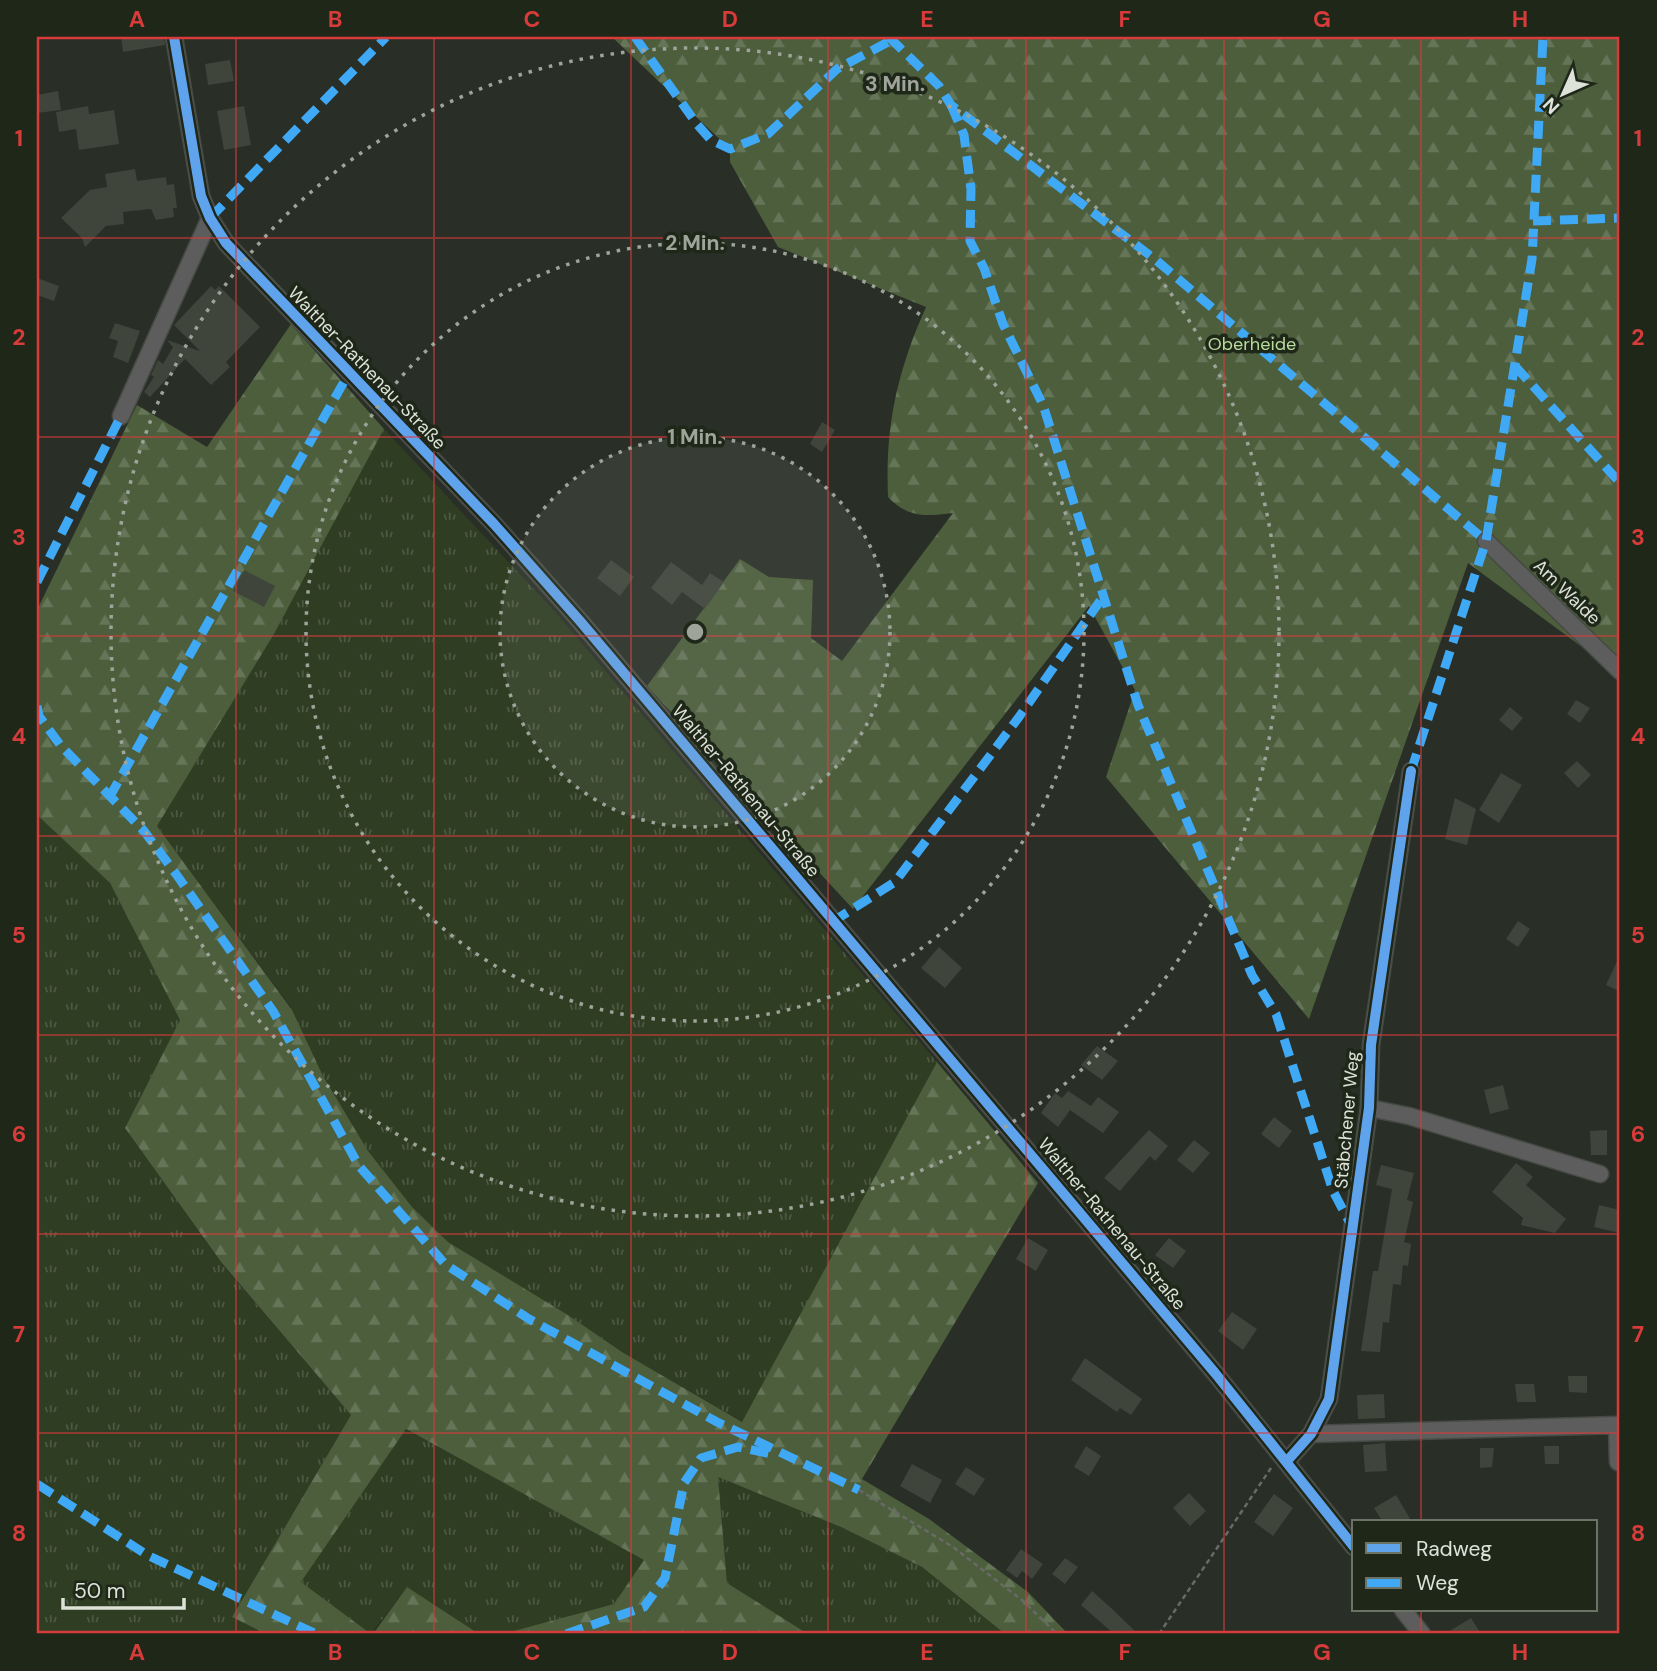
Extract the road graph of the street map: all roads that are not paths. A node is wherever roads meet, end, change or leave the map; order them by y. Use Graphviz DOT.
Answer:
graph roads {
  1 [pos="174,37"];
  2 [pos="210,218"];
  3 [pos="121,416"];
  4 [pos="1486,541"];
  5 [pos="1620,671"];
  6 [pos="1411,771"];
  7 [pos="1369,1108"];
  8 [pos="1600,1174"];
  9 [pos="1311,1434"];
  10 [pos="1285,1458"];
  11 [pos="1618,1462"];
  12 [pos="1352,1544"];
  13 [pos="1405,1612"];
  14 [pos="1422,1634"];
  1 -- 2 [label="street, Walther-Rathenau-Straße"];
  2 -- 3 [label="street"];
  2 -- 10 [label="street, Walther-Rathenau-Straße"];
  4 -- 5 [label="street, Am Walde"];
  6 -- 7 [label="street, Stäbchener Weg"];
  7 -- 8 [label="street"];
  7 -- 9 [label="street, Stäbchener Weg"];
  9 -- 10 [label="street, Stäbchener Weg"];
  9 -- 11 [label="street"];
  10 -- 12 [label="street, Walther-Rathenau-Straße"];
  13 -- 14 [label="street"];
}
